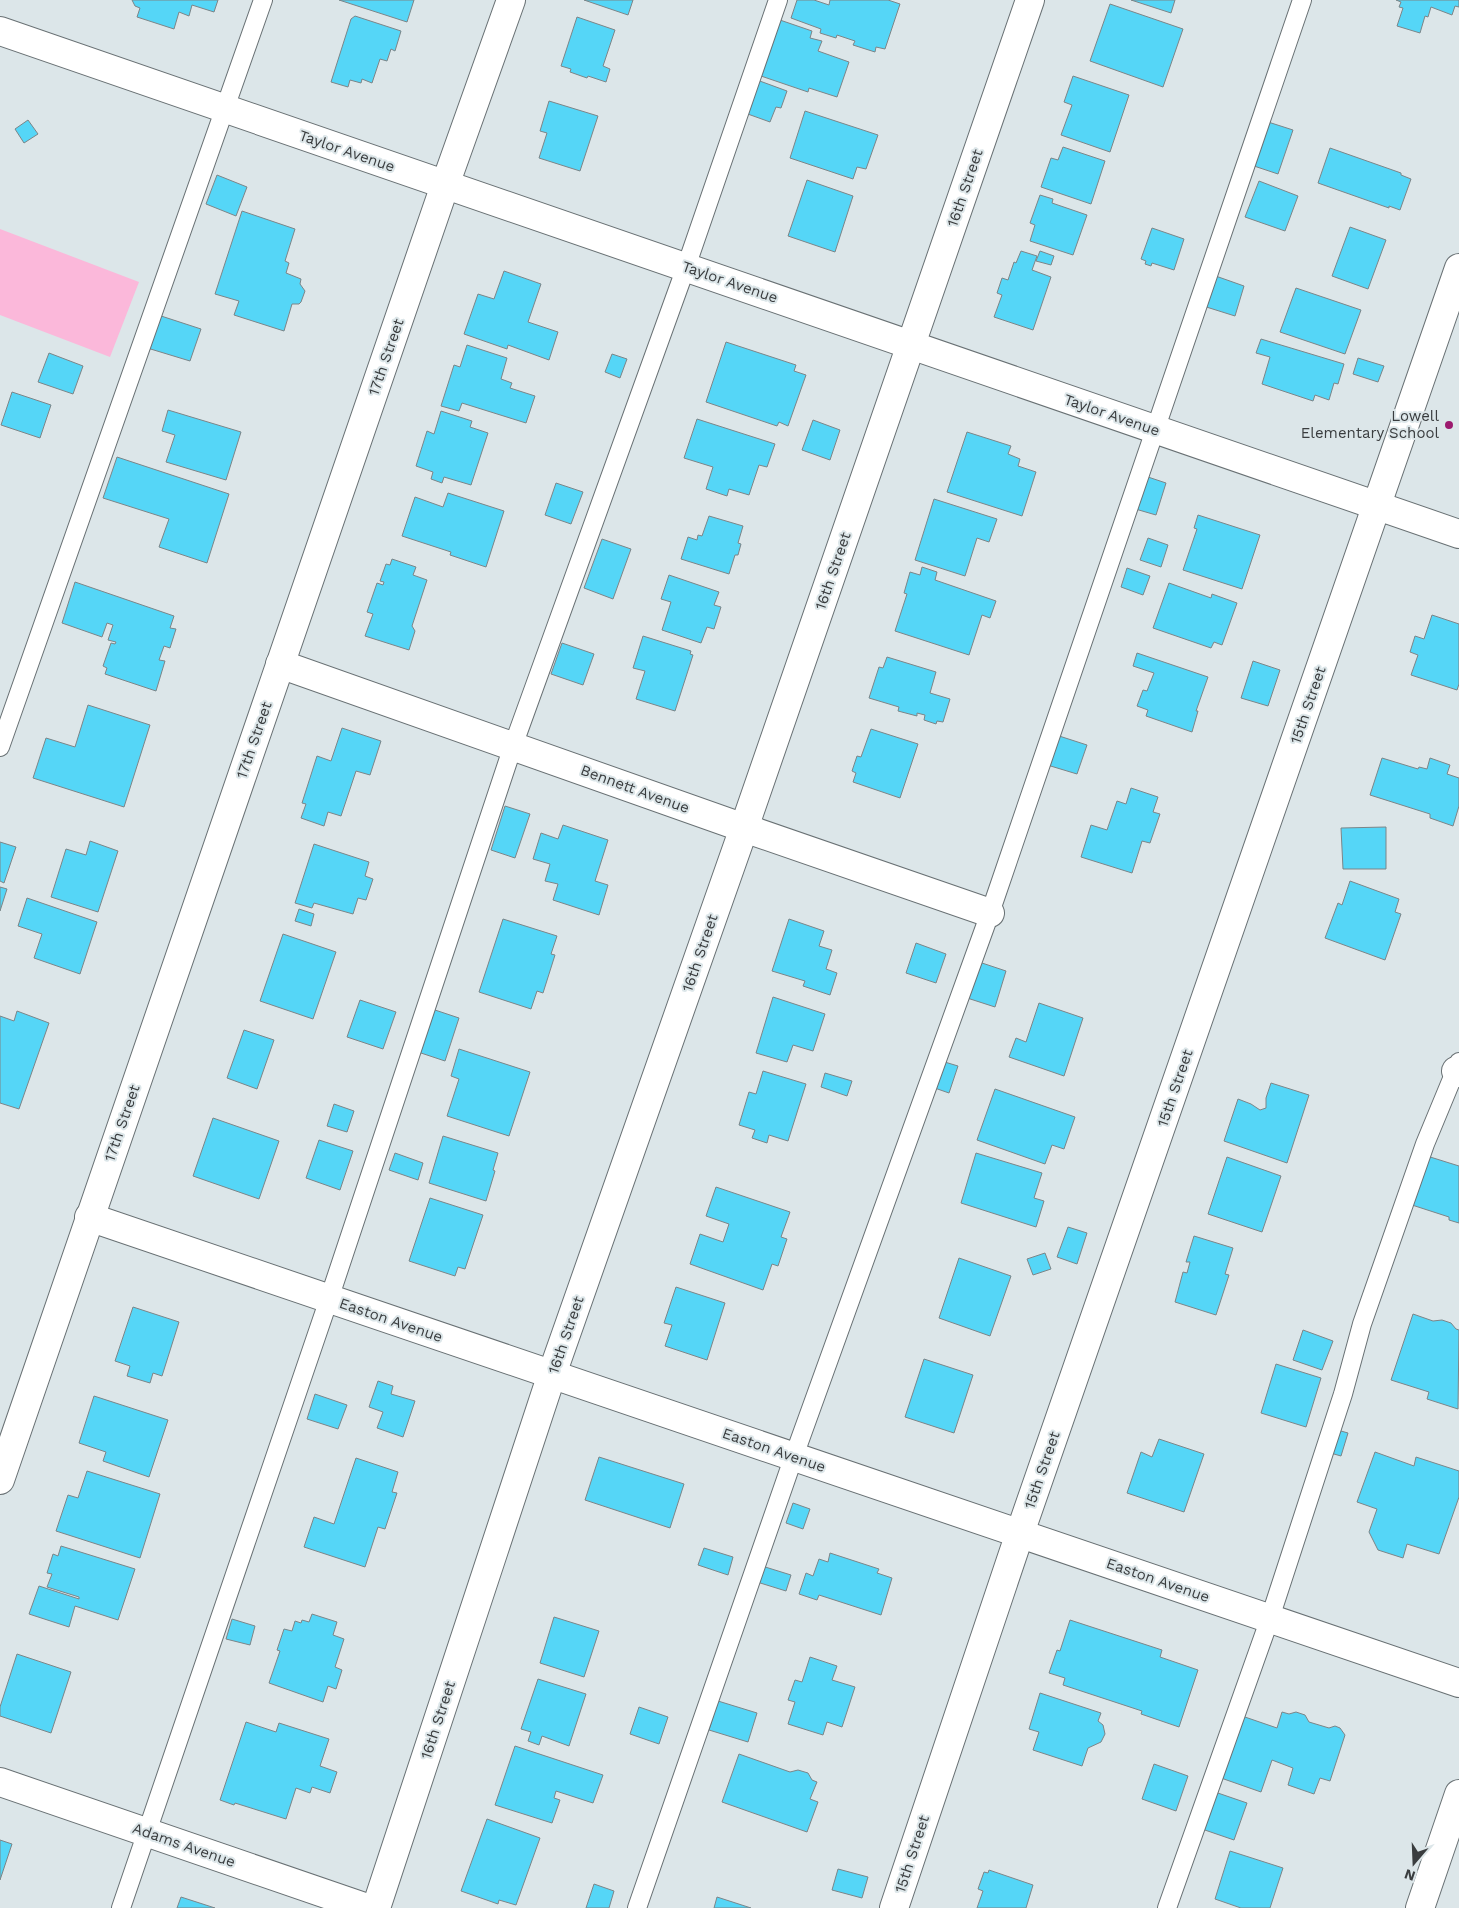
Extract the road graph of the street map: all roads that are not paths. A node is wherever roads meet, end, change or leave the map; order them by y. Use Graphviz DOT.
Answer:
graph roads {
  1 [pos="263,0"];
  2 [pos="511,0"];
  3 [pos="778,0"];
  4 [pos="1030,0"];
  5 [pos="1302,0"];
  6 [pos="0,31"];
  7 [pos="225,109"];
  8 [pos="445,185"];
  9 [pos="686,267"];
  10 [pos="1459,268"];
  11 [pos="911,344"];
  12 [pos="1156,430"];
  13 [pos="1377,507"];
  14 [pos="1459,534"];
  15 [pos="280,664"];
  16 [pos="513,746"];
  17 [pos="0,747"];
  18 [pos="744,828"];
  19 [pos="990,913"];
  20 [pos="1458,1068"];
  21 [pos="89,1217"];
  22 [pos="329,1299"];
  23 [pos="552,1374"];
  24 [pos="794,1456"];
  25 [pos="0,1480"];
  26 [pos="1020,1533"];
  27 [pos="1270,1618"];
  28 [pos="1459,1683"];
  29 [pos="0,1782"];
  30 [pos="1459,1794"];
  31 [pos="147,1832"];
  32 [pos="121,1908"];
  33 [pos="367,1908"];
  34 [pos="376,1908"];
  35 [pos="637,1908"];
  36 [pos="894,1908"];
  37 [pos="1167,1908"];
  38 [pos="1420,1908"];
  1 -- 7 [label="lane"];
  2 -- 8 [label="street, 17th Street"];
  3 -- 9 [label="lane"];
  4 -- 11 [label="street, 16th Street"];
  5 -- 12 [label="lane"];
  6 -- 7 [label="street, Taylor Avenue"];
  7 -- 8 [label="street, Taylor Avenue"];
  7 -- 17 [label="lane"];
  8 -- 9 [label="street, Taylor Avenue"];
  8 -- 15 [label="street, 17th Street"];
  9 -- 11 [label="street, Taylor Avenue"];
  9 -- 16 [label="lane"];
  10 -- 13 [label="street, 15th Street"];
  11 -- 12 [label="street, Taylor Avenue"];
  11 -- 18 [label="street, 16th Street"];
  12 -- 13 [label="street, Taylor Avenue"];
  12 -- 19 [label="lane"];
  13 -- 14 [label="street, Taylor Avenue"];
  13 -- 26 [label="street, 15th Street"];
  15 -- 16 [label="street, Bennett Avenue"];
  15 -- 21 [label="street, 17th Street"];
  16 -- 18 [label="street, Bennett Avenue"];
  16 -- 22 [label="lane"];
  18 -- 19 [label="street, Bennett Avenue"];
  18 -- 23 [label="street, 16th Street"];
  19 -- 24 [label="lane"];
  20 -- 27 [label="lane"];
  21 -- 22 [label="street, Easton Avenue"];
  21 -- 25 [label="street, 17th Street"];
  22 -- 23 [label="street, Easton Avenue"];
  22 -- 31 [label="lane"];
  23 -- 24 [label="street, Easton Avenue"];
  23 -- 34 [label="street, 16th Street"];
  24 -- 26 [label="street, Easton Avenue"];
  24 -- 35 [label="lane"];
  26 -- 27 [label="street, Easton Avenue"];
  26 -- 36 [label="street, 15th Street"];
  27 -- 28 [label="street, Easton Avenue"];
  27 -- 37 [label="lane"];
  29 -- 31 [label="street, Adams Avenue"];
  30 -- 38 [label="street"];
  31 -- 32 [label="lane"];
  31 -- 33 [label="street, Adams Avenue"];
}
